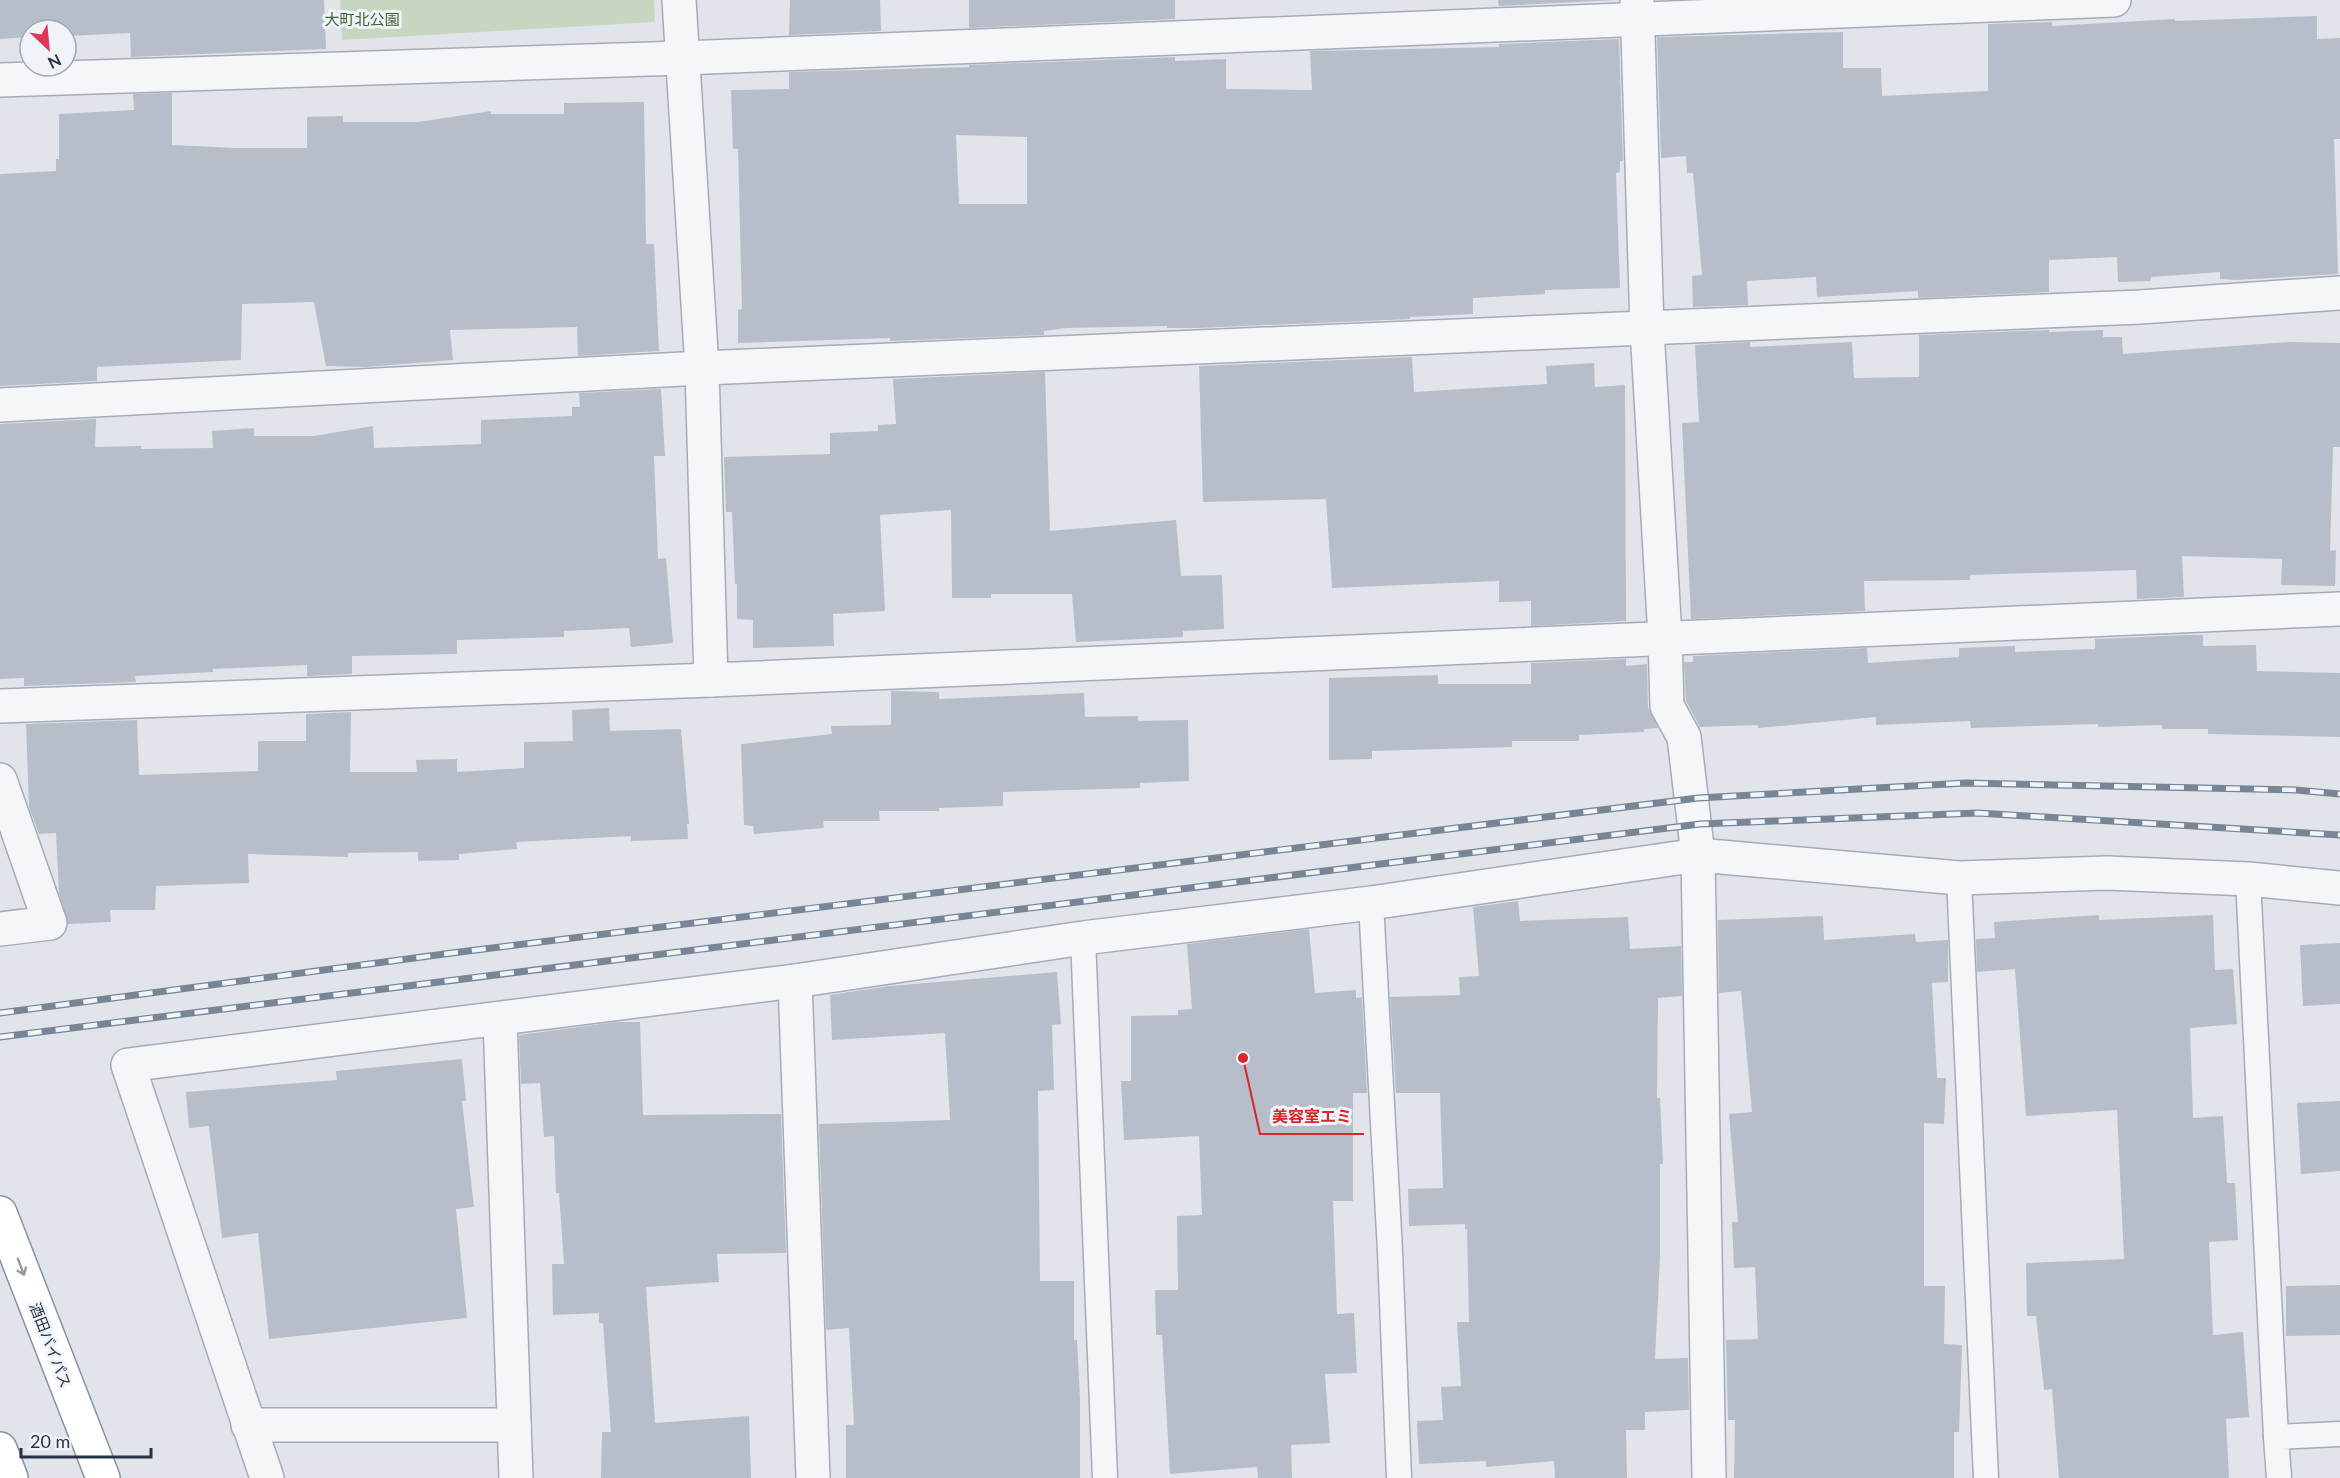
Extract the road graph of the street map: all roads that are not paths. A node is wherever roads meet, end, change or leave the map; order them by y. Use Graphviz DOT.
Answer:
graph roads {
  1 [pos="680,0"];
  2 [pos="2114,0"];
  3 [pos="1638,10"];
  4 [pos="682,58"];
  5 [pos="0,80"];
  6 [pos="2340,293"];
  7 [pos="1647,329"];
  8 [pos="702,368"];
  9 [pos="0,405"];
  10 [pos="2340,609"];
  11 [pos="1665,637"];
  12 [pos="711,681"];
  13 [pos="0,706"];
  14 [pos="0,780"];
  15 [pos="1698,855"];
  16 [pos="1959,878"];
  17 [pos="2248,879"];
  18 [pos="2340,888"];
  19 [pos="1371,903"];
  20 [pos="0,929"];
  21 [pos="1083,938"];
  22 [pos="795,981"];
  23 [pos="500,1019"];
  24 [pos="0,1213"];
  25 [pos="248,1425"];
  26 [pos="514,1425"];
  27 [pos="2340,1434"];
  28 [pos="2276,1437"];
  29 [pos="0,1449"];
  30 [pos="11,1478"];
  31 [pos="103,1478"];
  32 [pos="267,1478"];
  33 [pos="516,1478"];
  34 [pos="813,1478"];
  35 [pos="1105,1478"];
  36 [pos="1399,1478"];
  37 [pos="1709,1478"];
  38 [pos="1986,1478"];
  39 [pos="2278,1478"];
  1 -- 4 [label="street"];
  2 -- 3 [label="street"];
  3 -- 4 [label="street"];
  3 -- 7 [label="street"];
  4 -- 5 [label="street"];
  4 -- 8 [label="street"];
  6 -- 7 [label="street"];
  7 -- 8 [label="street"];
  7 -- 11 [label="street"];
  8 -- 9 [label="street"];
  8 -- 12 [label="street"];
  10 -- 11 [label="street"];
  11 -- 12 [label="street"];
  11 -- 15 [label="street"];
  12 -- 13 [label="street"];
  14 -- 20 [label="street"];
  15 -- 16 [label="street"];
  15 -- 19 [label="street"];
  15 -- 37 [label="street"];
  16 -- 17 [label="street"];
  16 -- 38 [label="lane"];
  17 -- 18 [label="street"];
  17 -- 28 [label="lane"];
  19 -- 21 [label="street"];
  19 -- 36 [label="lane"];
  21 -- 22 [label="street"];
  21 -- 35 [label="lane"];
  22 -- 23 [label="street"];
  22 -- 34 [label="street"];
  23 -- 25 [label="street"];
  23 -- 26 [label="street"];
  24 -- 31 [label="highway, 酒田バイパス, one-way"];
  25 -- 26 [label="street"];
  25 -- 32 [label="street"];
  26 -- 33 [label="street"];
  27 -- 28 [label="lane"];
  28 -- 39 [label="lane"];
  29 -- 30 [label="highway"];
}
